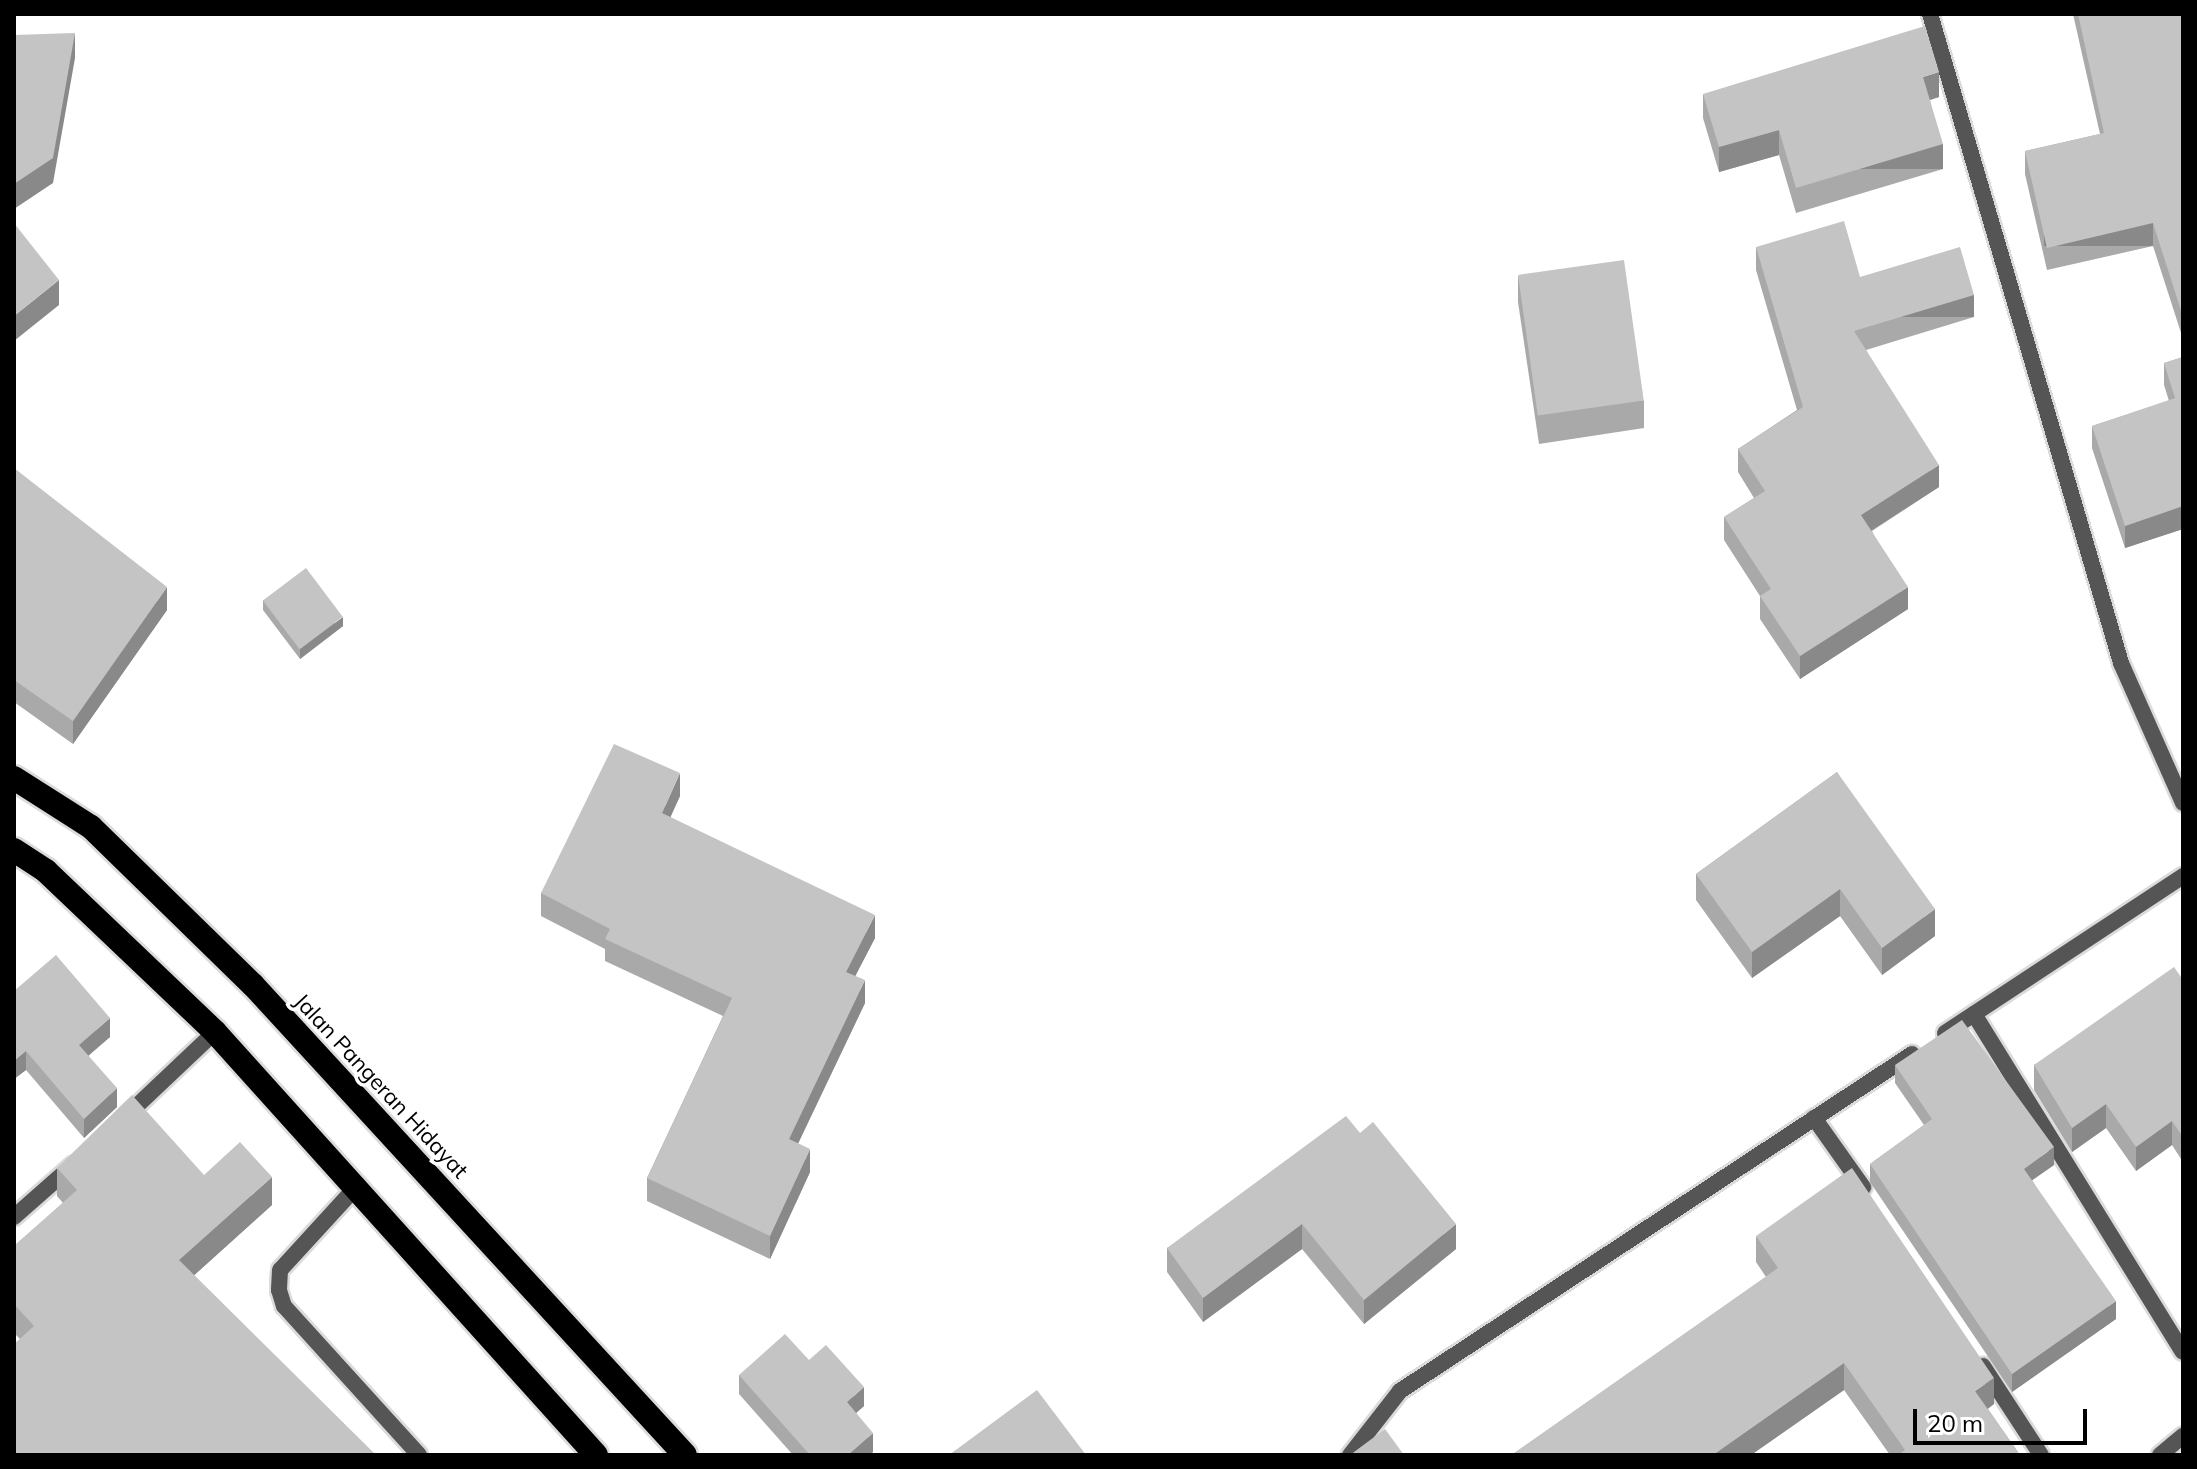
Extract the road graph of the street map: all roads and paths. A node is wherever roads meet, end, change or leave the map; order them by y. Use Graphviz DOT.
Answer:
graph roads {
  1 [pos="1930,14"];
  2 [pos="14,778"];
  3 [pos="2183,803"];
  4 [pos="14,850"];
  5 [pos="2183,876"];
  6 [pos="1974,1014"];
  7 [pos="215,1032"];
  8 [pos="1814,1118"];
  9 [pos="115,1126"];
  10 [pos="93,1146"];
  11 [pos="358,1185"];
  12 [pos="1875,1204"];
  13 [pos="14,1217"];
  14 [pos="1971,1349"];
  15 [pos="2183,1352"];
  16 [pos="2183,1436"];
  17 [pos="419,1455"];
  18 [pos="596,1455"];
  19 [pos="685,1455"];
  20 [pos="1350,1455"];
  21 [pos="2041,1455"];
  22 [pos="2160,1455"];
  1 -- 3 [label="street"];
  2 -- 19 [label="highway, Jalan Pangeran Hidayat"];
  4 -- 7 [label="highway"];
  5 -- 6 [label="street"];
  6 -- 8 [label="street"];
  6 -- 15 [label="street"];
  7 -- 9 [label="street"];
  7 -- 11 [label="highway"];
  8 -- 12 [label="street"];
  8 -- 20 [label="street"];
  10 -- 13 [label="street"];
  11 -- 17 [label="street"];
  11 -- 18 [label="highway"];
  14 -- 21 [label="street"];
  16 -- 22 [label="street"];
}
